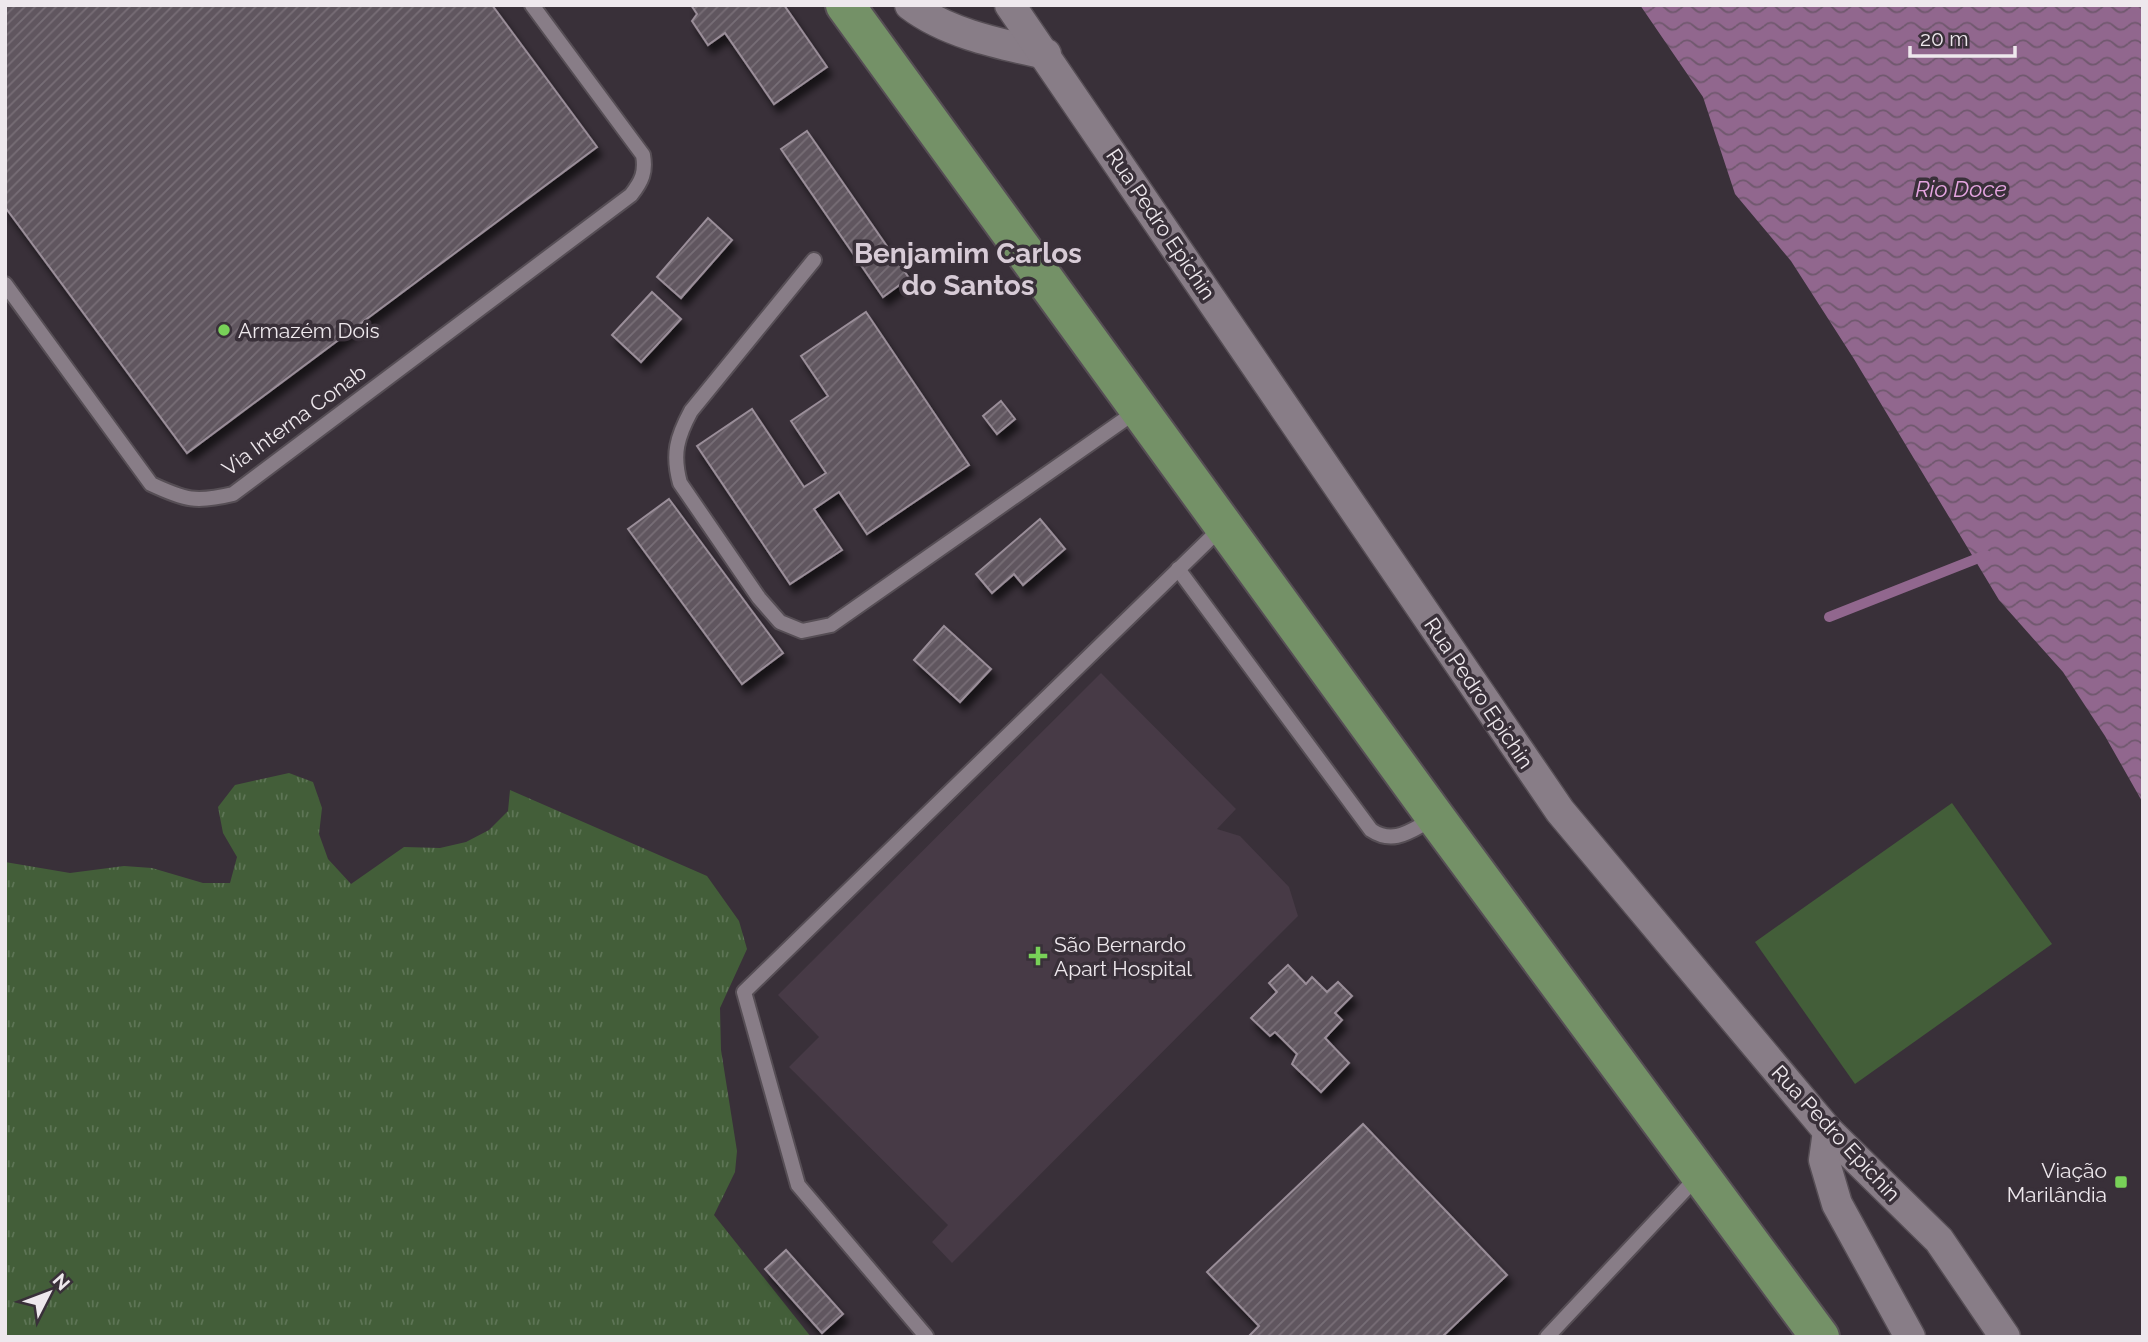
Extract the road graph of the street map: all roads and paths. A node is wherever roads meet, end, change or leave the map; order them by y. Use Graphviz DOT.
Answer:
graph roads {
  1 [pos="532,5"];
  2 [pos="845,5"];
  3 [pos="910,5"];
  4 [pos="1010,5"];
  5 [pos="1046,54"];
  6 [pos="814,260"];
  7 [pos="5,284"];
  8 [pos="1140,409"];
  9 [pos="1223,526"];
  10 [pos="1178,569"];
  11 [pos="1436,817"];
  12 [pos="1828,1131"];
  13 [pos="1701,1173"];
  14 [pos="926,1336"];
  15 [pos="1547,1337"];
  16 [pos="1820,1337"];
  17 [pos="1910,1337"];
  18 [pos="2005,1337"];
  1 -- 7 [label="lane, Via Interna Conab"];
  2 -- 8 [label="main road"];
  3 -- 5 [label="street"];
  4 -- 5 [label="street, Rua Pedro Epichin"];
  5 -- 12 [label="street, Rua Pedro Epichin"];
  6 -- 8 [label="lane"];
  8 -- 9 [label="main road"];
  9 -- 10 [label="lane"];
  9 -- 11 [label="main road"];
  10 -- 11 [label="lane"];
  10 -- 14 [label="lane"];
  11 -- 13 [label="main road"];
  12 -- 17 [label="street"];
  12 -- 18 [label="street, Rua Pedro Epichin"];
  13 -- 15 [label="lane"];
  13 -- 16 [label="main road"];
}
